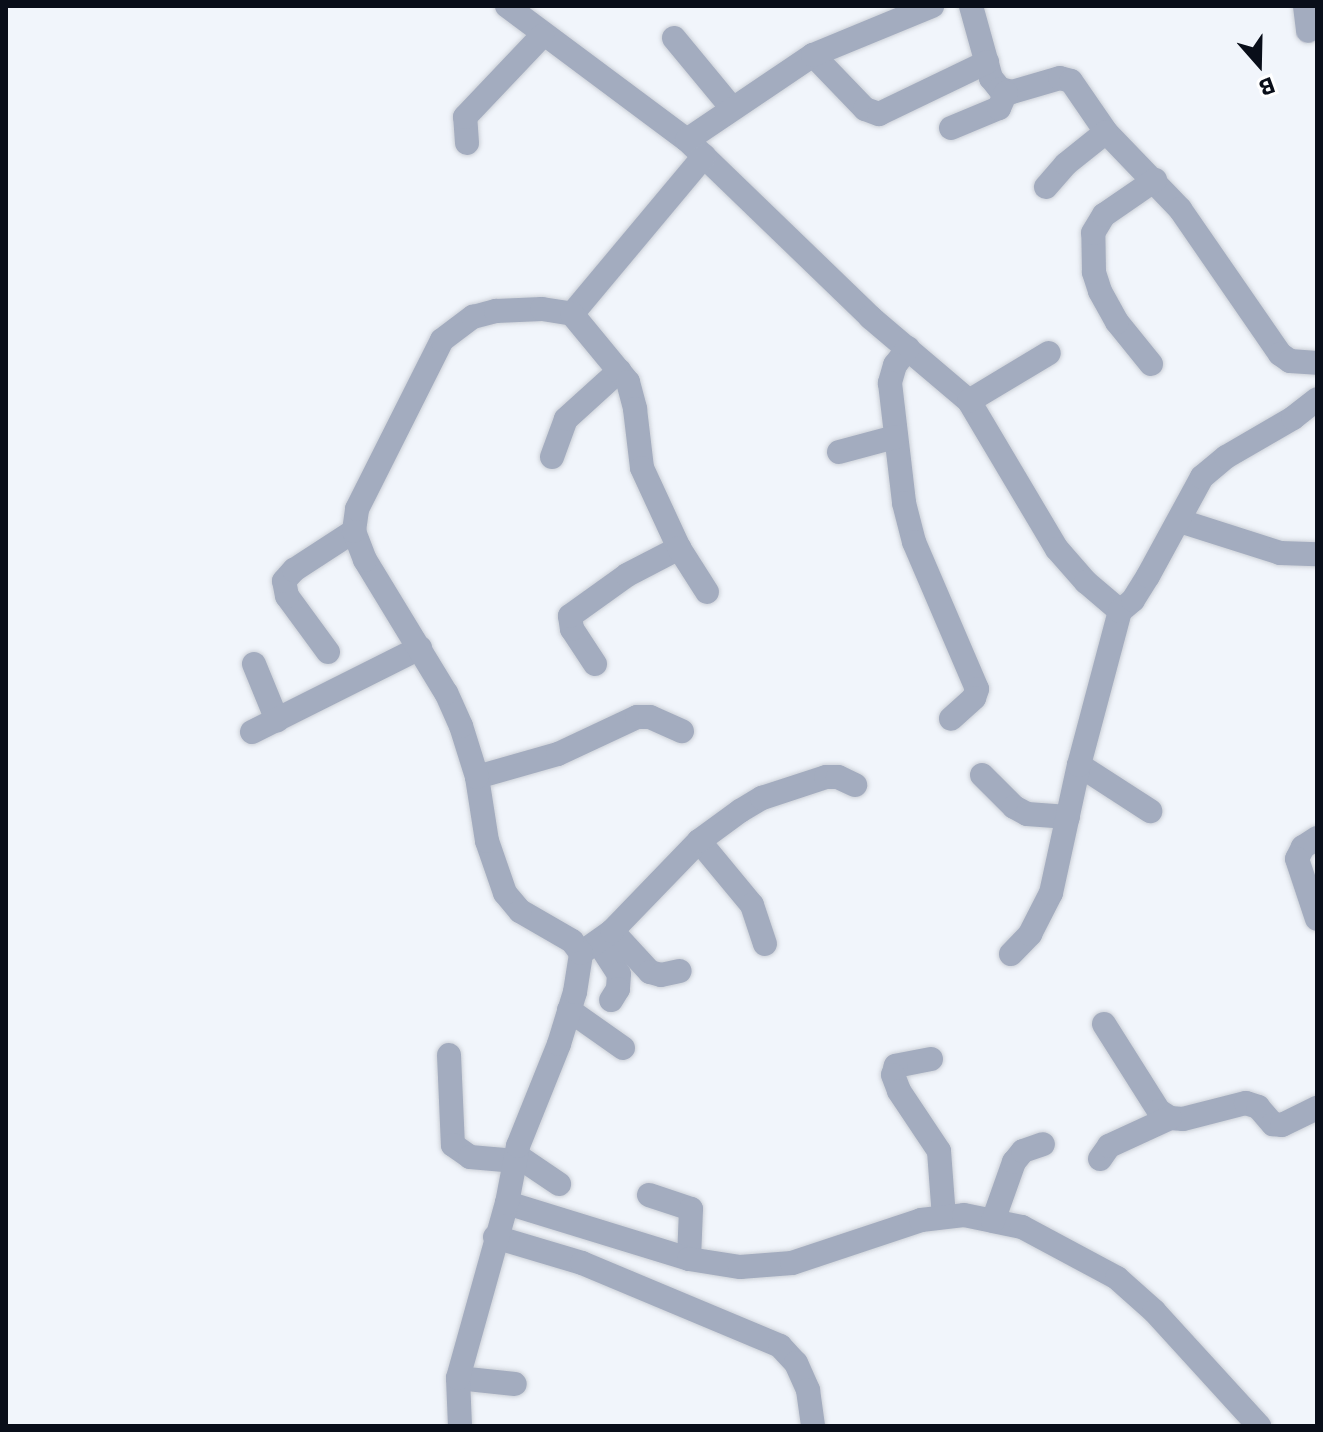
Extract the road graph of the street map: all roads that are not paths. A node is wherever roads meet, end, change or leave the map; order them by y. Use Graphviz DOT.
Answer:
graph roads {
  1 [pos="507,6"];
  2 [pos="932,6"];
  3 [pos="971,6"];
  4 [pos="1305,6"];
  5 [pos="1308,31"];
  6 [pos="542,36"];
  7 [pos="674,38"];
  8 [pos="813,55"];
  9 [pos="987,62"];
  10 [pos="1006,92"];
  11 [pos="732,108"];
  12 [pos="951,128"];
  13 [pos="1106,132"];
  14 [pos="467,143"];
  15 [pos="696,148"];
  16 [pos="1155,180"];
  17 [pos="1046,187"];
  18 [pos="572,314"];
  19 [pos="908,348"];
  20 [pos="1049,353"];
  21 [pos="1317,363"];
  22 [pos="1151,364"];
  23 [pos="619,371"];
  24 [pos="1317,399"];
  25 [pos="969,401"];
  26 [pos="895,437"];
  27 [pos="839,452"];
  28 [pos="552,457"];
  29 [pos="1180,521"];
  30 [pos="354,531"];
  31 [pos="679,548"];
  32 [pos="1317,554"];
  33 [pos="707,592"];
  34 [pos="1120,611"];
  35 [pos="420,648"];
  36 [pos="328,652"];
  37 [pos="254,664"];
  38 [pos="595,664"];
  39 [pos="951,719"];
  40 [pos="277,720"];
  41 [pos="682,731"];
  42 [pos="252,732"];
  43 [pos="1079,765"];
  44 [pos="982,775"];
  45 [pos="477,777"];
  46 [pos="855,785"];
  47 [pos="1150,811"];
  48 [pos="1068,817"];
  49 [pos="1317,838"];
  50 [pos="699,841"];
  51 [pos="1317,919"];
  52 [pos="597,942"];
  53 [pos="765,944"];
  54 [pos="1011,954"];
  55 [pos="680,971"];
  56 [pos="611,1000"];
  57 [pos="569,1010"];
  58 [pos="1104,1024"];
  59 [pos="623,1048"];
  60 [pos="449,1055"];
  61 [pos="931,1059"];
  62 [pos="1317,1108"];
  63 [pos="1170,1118"];
  64 [pos="1043,1144"];
  65 [pos="501,1158"];
  66 [pos="1100,1159"];
  67 [pos="559,1184"];
  68 [pos="649,1195"];
  69 [pos="944,1217"];
  70 [pos="993,1221"];
  71 [pos="500,1222"];
  72 [pos="689,1259"];
  73 [pos="458,1378"];
  74 [pos="515,1384"];
  75 [pos="460,1426"];
  76 [pos="813,1426"];
  77 [pos="1259,1426"];
  1 -- 6 [label="street"];
  2 -- 8 [label="street"];
  3 -- 9 [label="street"];
  4 -- 5 [label="street"];
  6 -- 14 [label="street"];
  6 -- 15 [label="street"];
  7 -- 11 [label="street"];
  8 -- 9 [label="street"];
  8 -- 11 [label="street"];
  9 -- 10 [label="street"];
  10 -- 12 [label="street"];
  10 -- 13 [label="street"];
  11 -- 15 [label="street"];
  13 -- 16 [label="street"];
  13 -- 17 [label="street"];
  15 -- 18 [label="street"];
  15 -- 19 [label="street"];
  16 -- 21 [label="street"];
  16 -- 22 [label="street"];
  18 -- 23 [label="street"];
  18 -- 30 [label="street"];
  19 -- 25 [label="street"];
  19 -- 26 [label="street"];
  20 -- 25 [label="street"];
  23 -- 28 [label="street"];
  23 -- 31 [label="street"];
  24 -- 29 [label="street"];
  25 -- 34 [label="street"];
  26 -- 27 [label="street"];
  26 -- 39 [label="street"];
  29 -- 32 [label="street"];
  29 -- 34 [label="street"];
  30 -- 35 [label="street"];
  30 -- 36 [label="street"];
  31 -- 33 [label="street"];
  31 -- 38 [label="street"];
  34 -- 43 [label="street"];
  35 -- 40 [label="street"];
  35 -- 45 [label="street"];
  37 -- 40 [label="street"];
  40 -- 42 [label="street"];
  41 -- 45 [label="street"];
  43 -- 47 [label="street"];
  43 -- 48 [label="street"];
  44 -- 48 [label="street"];
  45 -- 52 [label="street"];
  46 -- 50 [label="street"];
  48 -- 54 [label="street"];
  49 -- 51 [label="street"];
  50 -- 52 [label="street"];
  50 -- 53 [label="street"];
  52 -- 55 [label="street"];
  52 -- 56 [label="street"];
  52 -- 57 [label="street"];
  57 -- 59 [label="street"];
  57 -- 65 [label="street"];
  58 -- 63 [label="street"];
  60 -- 65 [label="street"];
  61 -- 69 [label="street"];
  62 -- 63 [label="street"];
  63 -- 66 [label="street"];
  64 -- 70 [label="street"];
  65 -- 67 [label="street"];
  65 -- 71 [label="street"];
  68 -- 72 [label="street"];
  69 -- 70 [label="street"];
  69 -- 72 [label="street"];
  70 -- 77 [label="street"];
  71 -- 72 [label="street"];
  71 -- 73 [label="street"];
  71 -- 76 [label="street"];
  73 -- 74 [label="street"];
  73 -- 75 [label="street"];
}
